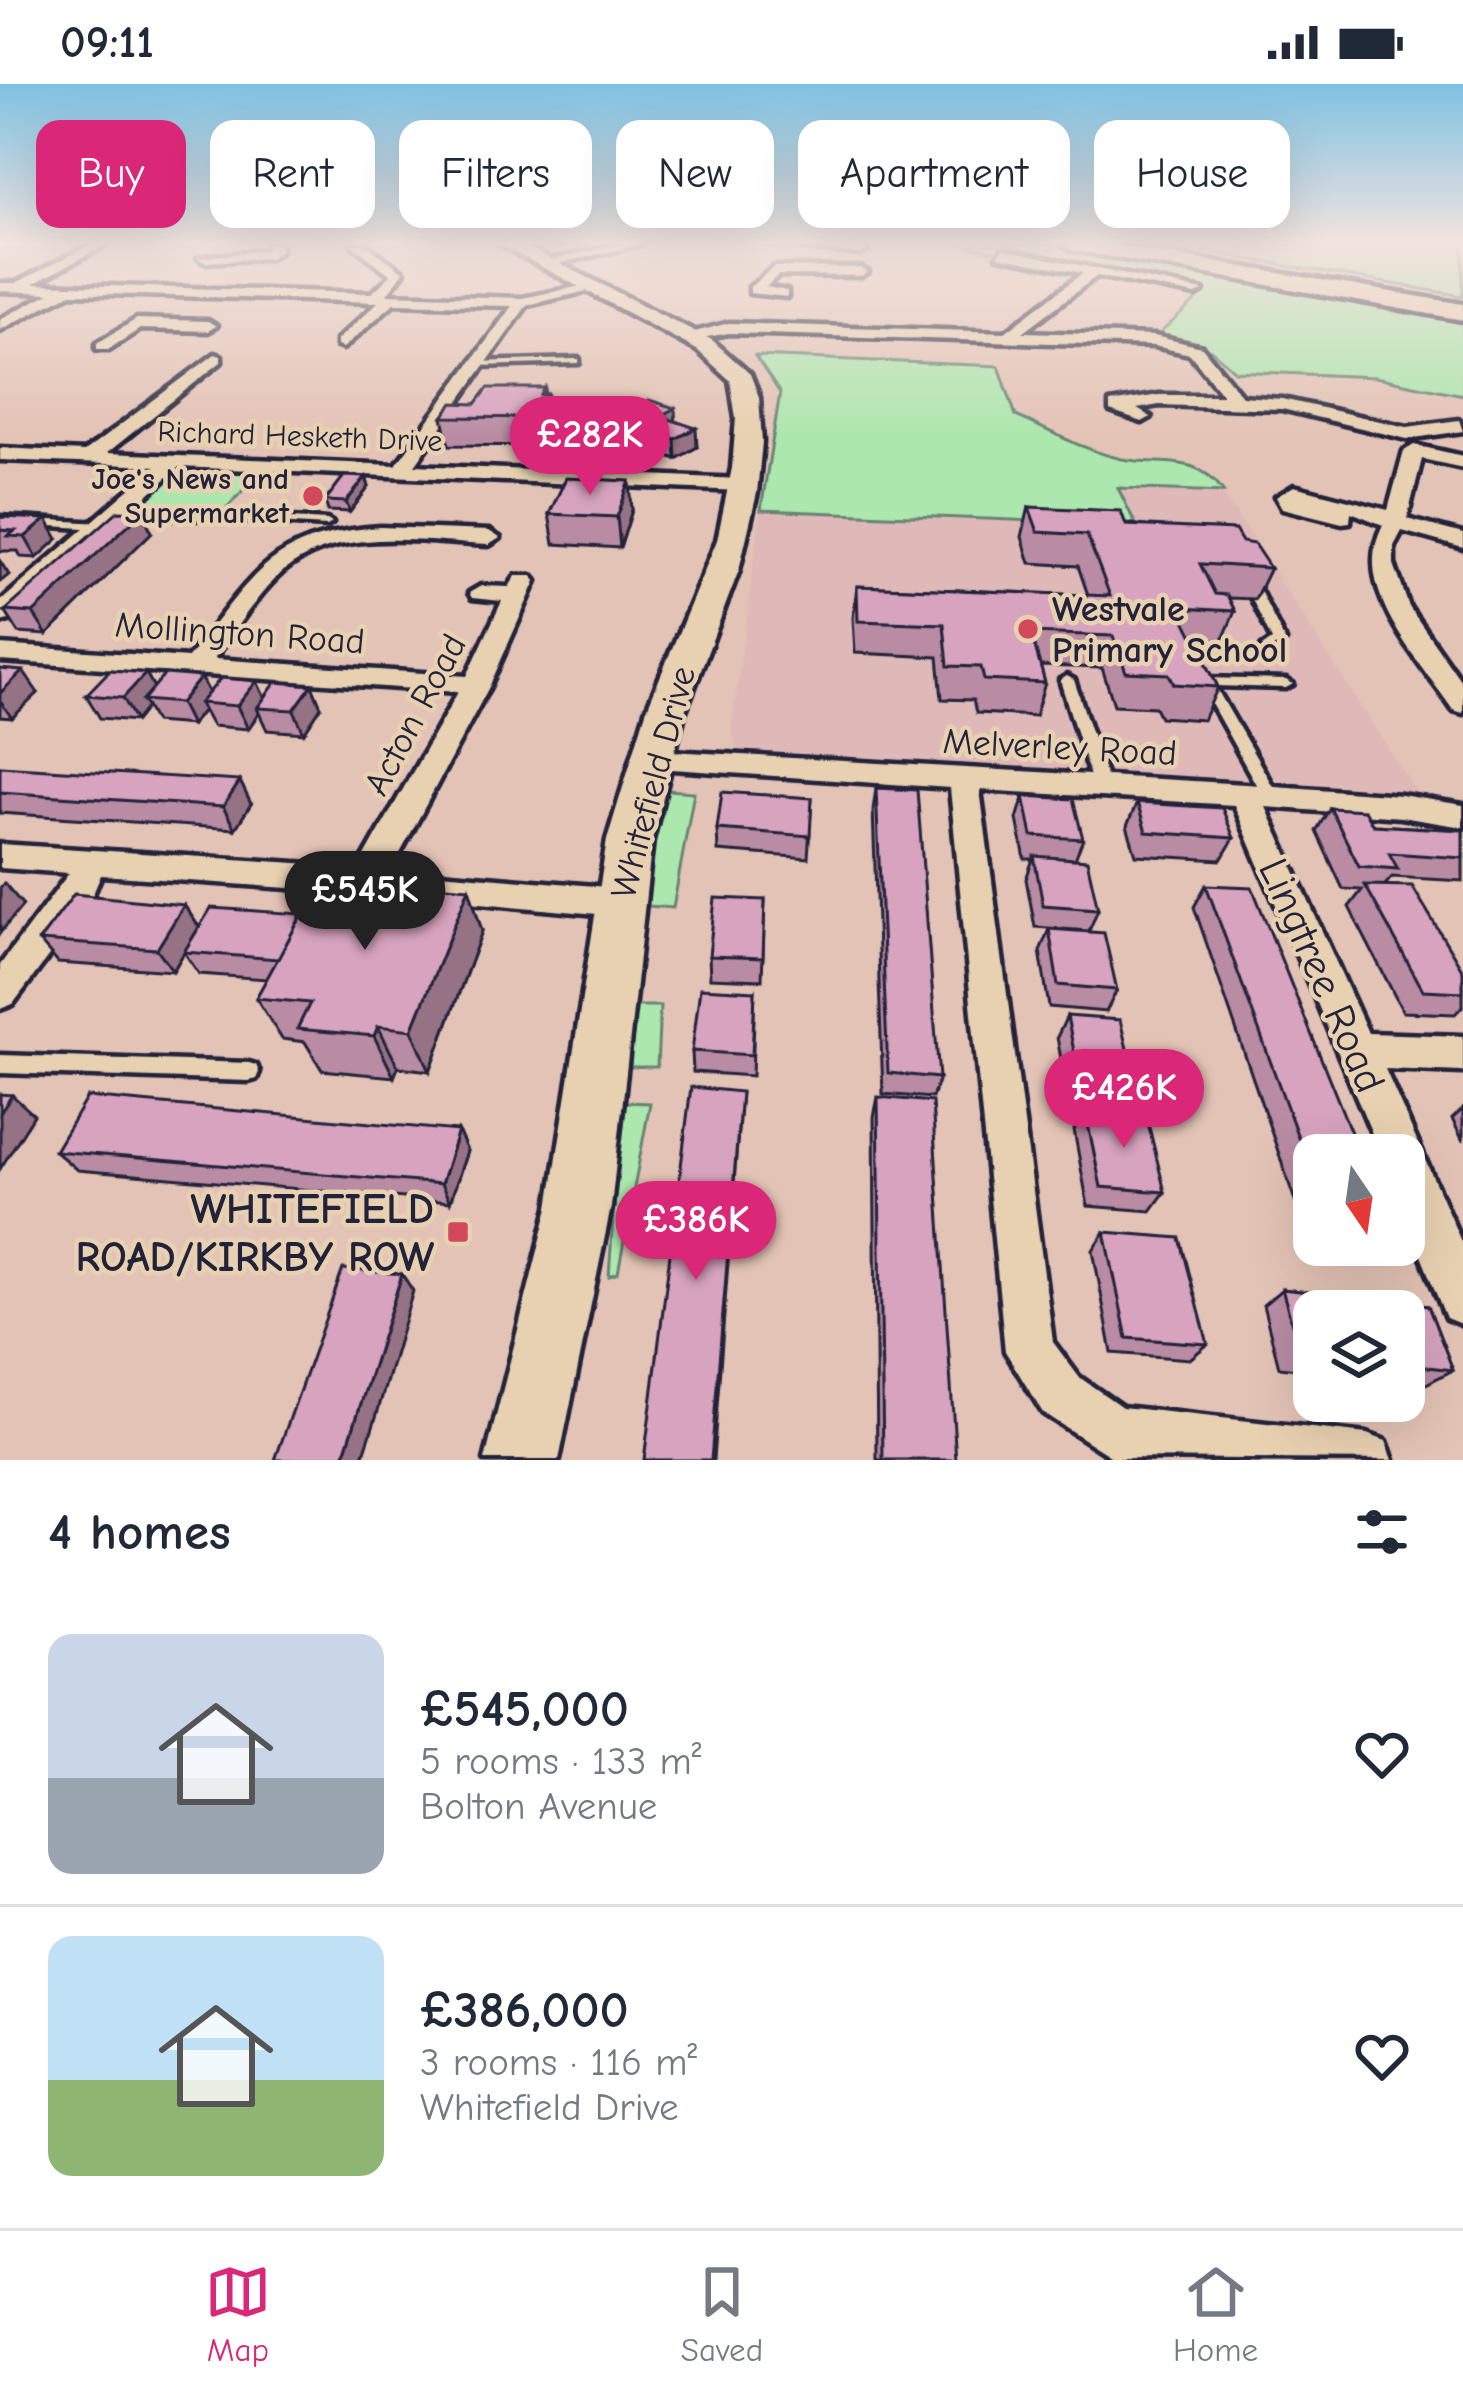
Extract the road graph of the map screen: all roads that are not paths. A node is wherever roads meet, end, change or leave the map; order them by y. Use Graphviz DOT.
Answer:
graph roads {
  1 [pos="32,308"];
  2 [pos="232,308"];
  3 [pos="374,308"];
  4 [pos="517,308"];
  5 [pos="637,308"];
  6 [pos="1045,308"];
  7 [pos="865,310"];
  8 [pos="0,325"];
  9 [pos="208,326"];
  10 [pos="867,330"];
  11 [pos="1011,334"];
  12 [pos="691,335"];
  13 [pos="184,343"];
  14 [pos="344,343"];
  15 [pos="103,346"];
  16 [pos="215,359"];
  17 [pos="576,362"];
  18 [pos="477,364"];
  19 [pos="1092,400"];
  20 [pos="1237,400"];
  21 [pos="1116,407"];
  22 [pos="1142,417"];
  23 [pos="1460,426"];
  24 [pos="1371,440"];
  25 [pos="1414,452"];
  26 [pos="0,454"];
  27 [pos="88,458"];
  28 [pos="174,461"];
  29 [pos="1463,462"];
  30 [pos="402,470"];
  31 [pos="742,485"];
  32 [pos="1339,504"];
  33 [pos="109,519"];
  34 [pos="0,520"];
  35 [pos="328,523"];
  36 [pos="1395,523"];
  37 [pos="434,537"];
  38 [pos="489,538"];
  39 [pos="1463,541"];
  40 [pos="415,562"];
  41 [pos="1246,575"];
  42 [pos="481,592"];
  43 [pos="0,615"];
  44 [pos="1268,647"];
  45 [pos="0,653"];
  46 [pos="196,665"];
  47 [pos="1066,680"];
  48 [pos="1286,684"];
  49 [pos="476,685"];
  50 [pos="1463,704"];
  51 [pos="653,760"];
  52 [pos="964,781"];
  53 [pos="1100,786"];
  54 [pos="1258,796"];
  55 [pos="1463,816"];
  56 [pos="0,856"];
  57 [pos="88,866"];
  58 [pos="369,880"];
  59 [pos="619,902"];
  60 [pos="0,993"];
  61 [pos="1358,1050"];
  62 [pos="1463,1054"];
  63 [pos="0,1064"];
  64 [pos="249,1072"];
  65 [pos="1393,1134"];
  66 [pos="1425,1210"];
  67 [pos="1463,1301"];
  68 [pos="522,1460"];
  69 [pos="1367,1460"];
  1 -- 8 [label="street"];
  2 -- 9 [label="street"];
  3 -- 14 [label="street"];
  4 -- 18 [label="street"];
  5 -- 12 [label="main road, Whitefield Drive"];
  6 -- 11 [label="street"];
  7 -- 10 [label="street"];
  9 -- 13 [label="street"];
  9 -- 15 [label="street"];
  10 -- 11 [label="street"];
  10 -- 12 [label="street"];
  11 -- 20 [label="street"];
  12 -- 31 [label="main road, Whitefield Drive"];
  16 -- 27 [label="street"];
  17 -- 18 [label="lane"];
  18 -- 30 [label="street"];
  19 -- 21 [label="street"];
  20 -- 21 [label="street"];
  20 -- 23 [label="street"];
  21 -- 22 [label="street"];
  24 -- 25 [label="street"];
  25 -- 29 [label="street"];
  25 -- 36 [label="street"];
  26 -- 27 [label="street, Richard Hesketh Drive"];
  27 -- 28 [label="street, Richard Hesketh Drive"];
  28 -- 30 [label="street, Richard Hesketh Drive"];
  28 -- 33 [label="street"];
  30 -- 31 [label="street, Richard Hesketh Drive"];
  31 -- 51 [label="main road, Whitefield Drive"];
  32 -- 36 [label="street"];
  33 -- 34 [label="lane"];
  33 -- 35 [label="lane"];
  33 -- 43 [label="street"];
  36 -- 39 [label="street"];
  36 -- 50 [label="street"];
  37 -- 38 [label="street"];
  37 -- 40 [label="street"];
  37 -- 46 [label="street"];
  41 -- 44 [label="lane"];
  42 -- 49 [label="street, Acton Road"];
  45 -- 46 [label="street, Mollington Road"];
  46 -- 49 [label="street, Mollington Road"];
  47 -- 53 [label="lane"];
  48 -- 54 [label="lane"];
  49 -- 58 [label="street, Acton Road"];
  51 -- 52 [label="street, Melverley Road"];
  51 -- 59 [label="main road, Whitefield Drive"];
  52 -- 53 [label="street, Melverley Road"];
  52 -- 69 [label="street"];
  53 -- 54 [label="street, Melverley Road"];
  54 -- 55 [label="street, Melverley Road"];
  54 -- 61 [label="street, Lingtree Road"];
  56 -- 57 [label="street"];
  57 -- 58 [label="street"];
  57 -- 60 [label="street"];
  58 -- 59 [label="street"];
  59 -- 68 [label="main road, Whitefield Drive"];
  61 -- 62 [label="street"];
  61 -- 65 [label="street, Lingtree Road"];
  63 -- 64 [label="lane"];
  66 -- 67 [label="street, Lingtree Road"];
}
